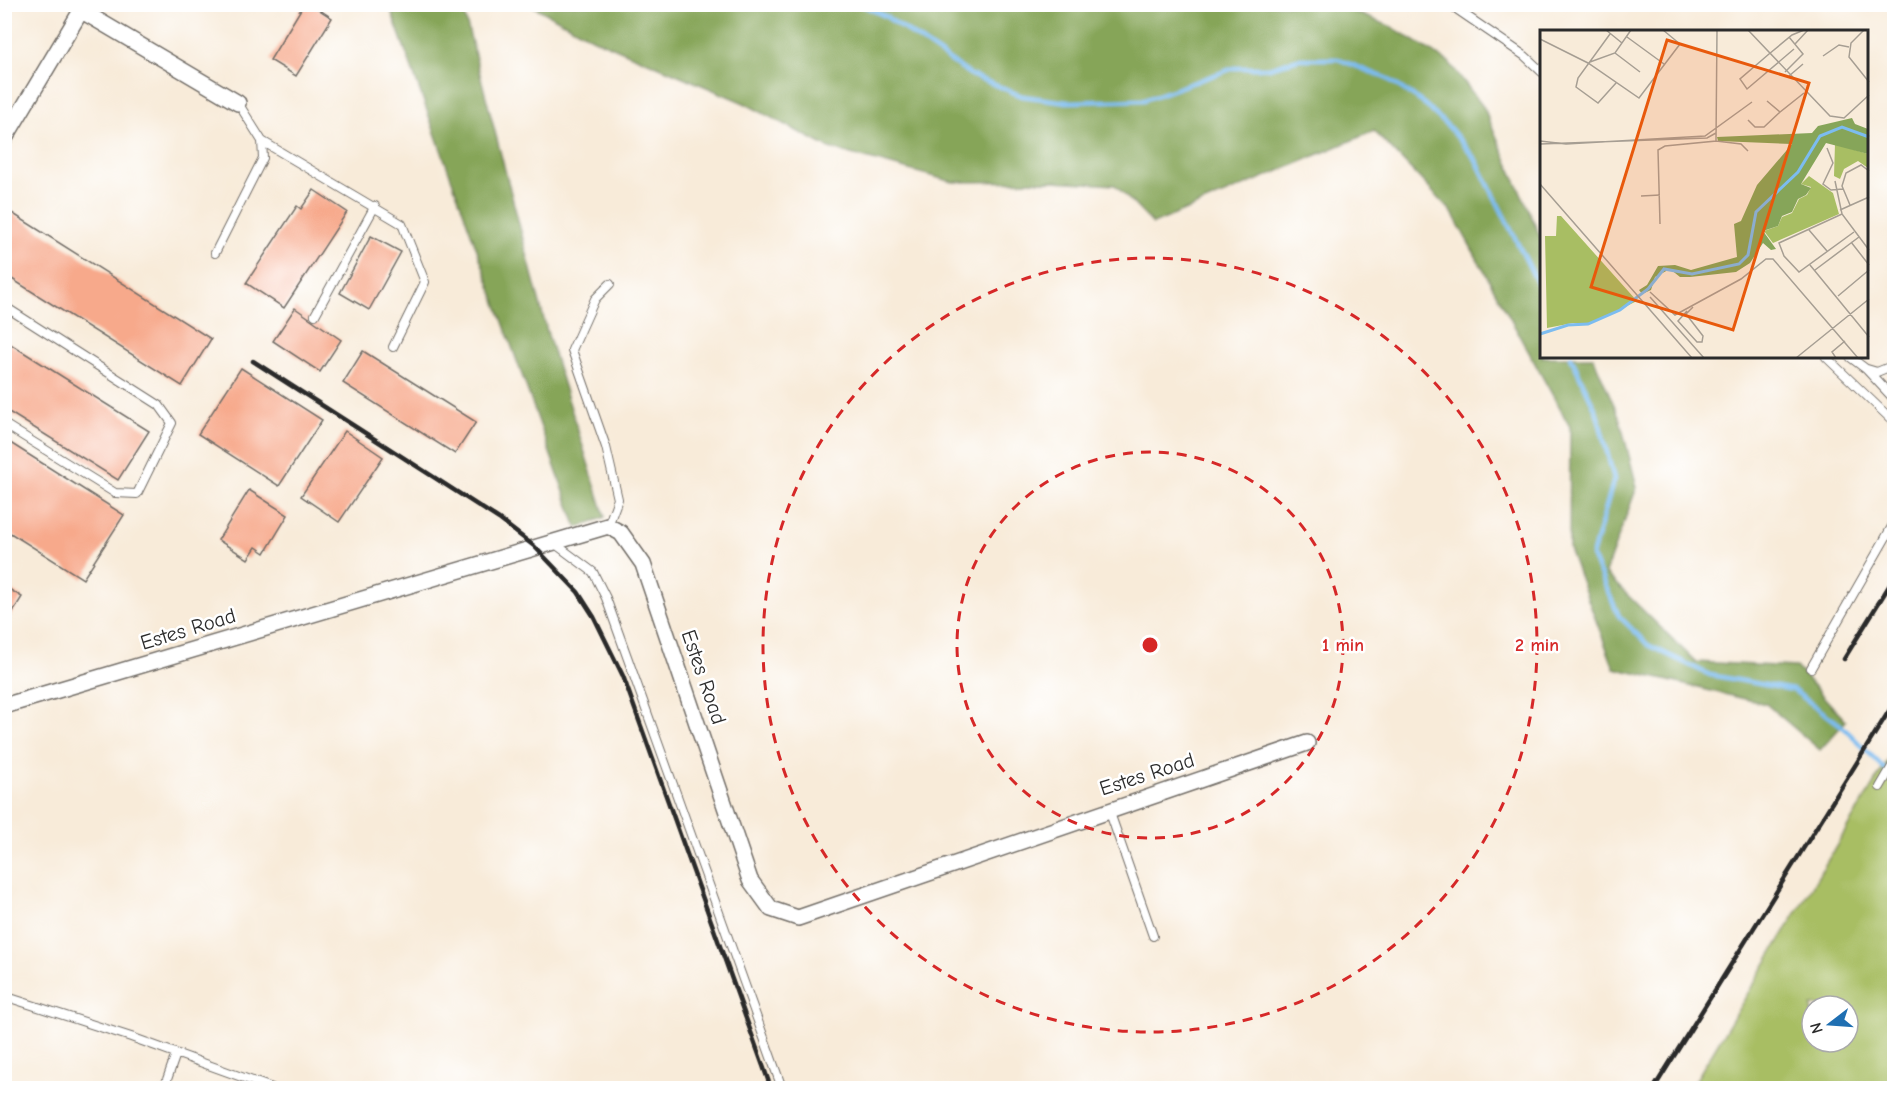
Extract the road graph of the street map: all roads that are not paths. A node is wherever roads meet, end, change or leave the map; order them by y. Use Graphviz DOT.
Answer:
graph roads {
  1 [pos="1449,4"];
  2 [pos="84,8"];
  3 [pos="1540,70"];
  4 [pos="238,104"];
  5 [pos="4,140"];
  6 [pos="262,141"];
  7 [pos="375,206"];
  8 [pos="215,253"];
  9 [pos="610,284"];
  10 [pos="4,306"];
  11 [pos="315,315"];
  12 [pos="393,347"];
  13 [pos="1827,358"];
  14 [pos="1851,358"];
  15 [pos="1894,365"];
  16 [pos="1866,369"];
  17 [pos="1894,399"];
  18 [pos="1894,422"];
  19 [pos="4,424"];
  20 [pos="1894,524"];
  21 [pos="608,526"];
  22 [pos="552,541"];
  23 [pos="1811,668"];
  24 [pos="4,706"];
  25 [pos="1307,743"];
  26 [pos="1894,763"];
  27 [pos="1880,787"];
  28 [pos="1108,809"];
  29 [pos="1153,936"];
  30 [pos="4,996"];
  31 [pos="176,1054"];
  32 [pos="164,1089"];
  33 [pos="272,1089"];
  34 [pos="782,1089"];
  1 -- 3 [label="lane"];
  2 -- 4 [label="street"];
  2 -- 5 [label="street"];
  4 -- 6 [label="lane"];
  6 -- 7 [label="lane"];
  6 -- 8 [label="lane"];
  7 -- 11 [label="lane"];
  7 -- 12 [label="lane"];
  9 -- 21 [label="lane"];
  10 -- 19 [label="lane"];
  13 -- 18 [label="lane"];
  14 -- 16 [label="lane"];
  15 -- 16 [label="lane"];
  16 -- 17 [label="lane"];
  20 -- 23 [label="lane"];
  21 -- 22 [label="street, Estes Road"];
  21 -- 28 [label="street, Estes Road"];
  22 -- 24 [label="street, Estes Road"];
  22 -- 34 [label="lane"];
  25 -- 28 [label="street, Estes Road"];
  26 -- 27 [label="lane"];
  28 -- 29 [label="lane"];
  30 -- 31 [label="lane"];
  31 -- 32 [label="lane"];
  31 -- 33 [label="lane"];
}
